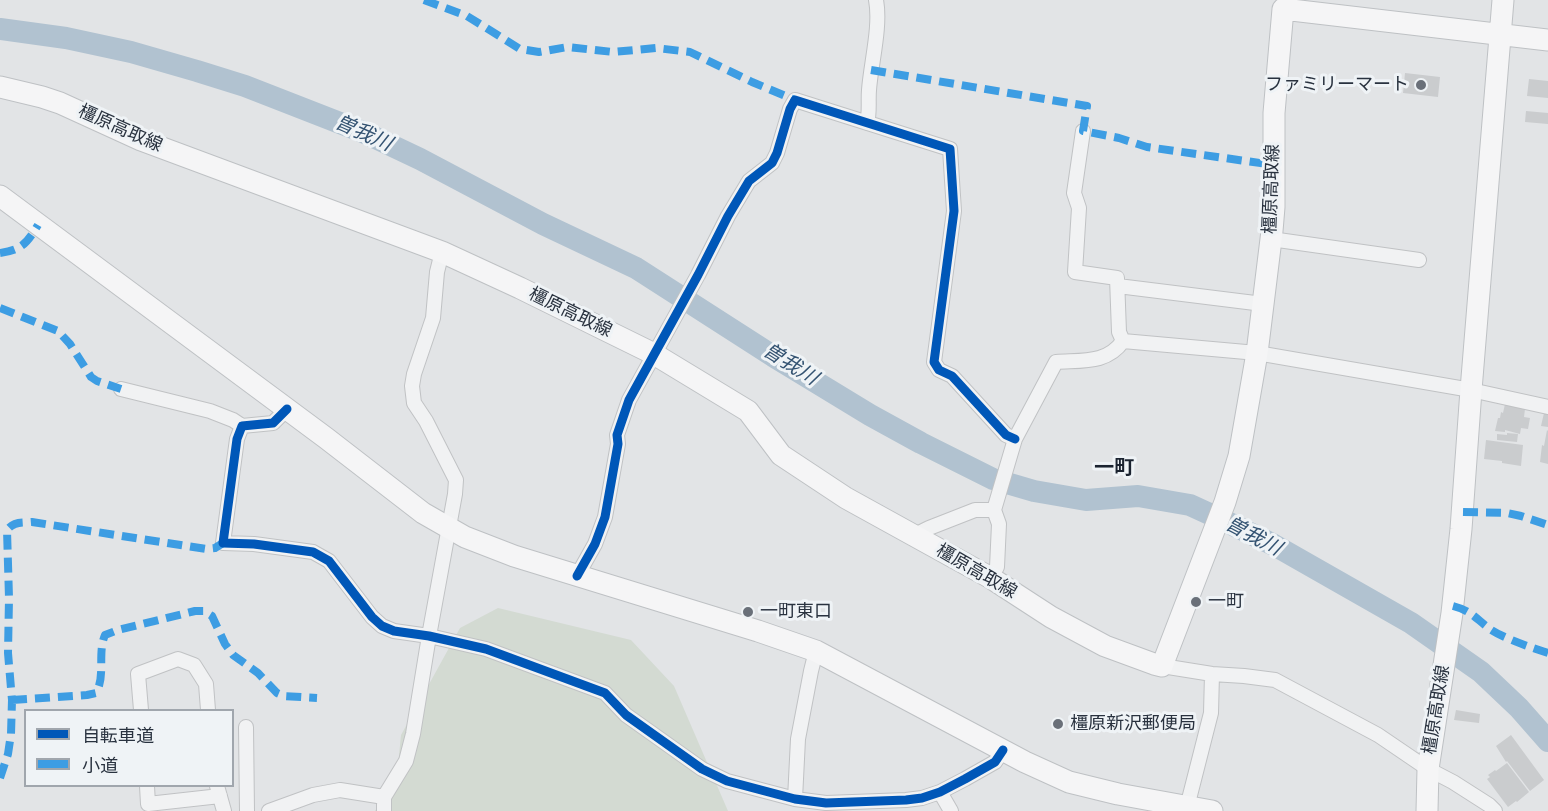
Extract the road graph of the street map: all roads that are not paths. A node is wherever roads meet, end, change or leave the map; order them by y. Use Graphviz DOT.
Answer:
graph roads {
  1 [pos="876,0"];
  2 [pos="1503,0"];
  3 [pos="1499,35"];
  4 [pos="1548,40"];
  5 [pos="0,87"];
  6 [pos="867,123"];
  7 [pos="1083,131"];
  8 [pos="0,196"];
  9 [pos="1271,239"];
  10 [pos="442,252"];
  11 [pos="1419,260"];
  12 [pos="1118,286"];
  13 [pos="1263,304"];
  14 [pos="1123,341"];
  15 [pos="1257,353"];
  16 [pos="654,354"];
  17 [pos="121,389"];
  18 [pos="1471,390"];
  19 [pos="1548,407"];
  20 [pos="287,409"];
  21 [pos="242,426"];
  22 [pos="1015,439"];
  23 [pos="994,507"];
  24 [pos="448,528"];
  25 [pos="913,536"];
  26 [pos="577,576"];
  27 [pos="991,578"];
  28 [pos="429,636"];
  29 [pos="816,651"];
  30 [pos="1162,666"];
  31 [pos="1212,674"];
  32 [pos="141,709"];
  33 [pos="208,709"];
  34 [pos="246,727"];
  35 [pos="1003,750"];
  36 [pos="1428,770"];
  37 [pos="147,787"];
  38 [pos="218,791"];
  39 [pos="940,792"];
  40 [pos="795,799"];
  41 [pos="384,804"];
  42 [pos="1187,809"];
  43 [pos="224,811"];
  44 [pos="248,811"];
  45 [pos="269,811"];
  46 [pos="951,811"];
  47 [pos="1212,811"];
  48 [pos="1427,811"];
  49 [pos="1496,811"];
  1 -- 6 [label="street"];
  2 -- 3 [label="main road, 橿原高取線"];
  3 -- 4 [label="main road, 橿原高取線"];
  3 -- 9 [label="main road, 橿原高取線"];
  3 -- 18 [label="main road, 橿原高取線"];
  5 -- 10 [label="main road, 橿原高取線"];
  6 -- 16 [label="street"];
  6 -- 22 [label="street"];
  7 -- 12 [label="street"];
  8 -- 20 [label="main road"];
  9 -- 11 [label="street"];
  9 -- 13 [label="main road, 橿原高取線"];
  10 -- 16 [label="main road, 橿原高取線"];
  10 -- 24 [label="street"];
  12 -- 13 [label="street"];
  12 -- 14 [label="street"];
  13 -- 15 [label="main road, 橿原高取線"];
  14 -- 15 [label="street"];
  14 -- 22 [label="street"];
  15 -- 18 [label="street"];
  15 -- 30 [label="main road, 橿原高取線"];
  16 -- 25 [label="main road, 橿原高取線"];
  16 -- 26 [label="street"];
  17 -- 21 [label="street"];
  18 -- 19 [label="street"];
  18 -- 36 [label="main road, 橿原高取線"];
  20 -- 21 [label="street"];
  20 -- 24 [label="main road"];
  21 -- 28 [label="street"];
  22 -- 23 [label="street"];
  23 -- 25 [label="street"];
  23 -- 27 [label="street"];
  24 -- 26 [label="main road"];
  24 -- 28 [label="street"];
  25 -- 27 [label="main road, 橿原高取線"];
  26 -- 29 [label="main road"];
  27 -- 30 [label="main road, 橿原高取線"];
  28 -- 40 [label="street"];
  28 -- 41 [label="street"];
  29 -- 35 [label="main road"];
  29 -- 40 [label="street"];
  30 -- 31 [label="street"];
  31 -- 36 [label="street"];
  31 -- 42 [label="street"];
  32 -- 33 [label="street"];
  34 -- 44 [label="street"];
  35 -- 39 [label="street"];
  35 -- 42 [label="main road"];
  36 -- 48 [label="main road, 橿原高取線"];
  36 -- 49 [label="street"];
  37 -- 38 [label="street"];
  38 -- 43 [label="street"];
  39 -- 40 [label="street"];
  39 -- 46 [label="street"];
  41 -- 45 [label="street"];
  42 -- 47 [label="main road"];
}
